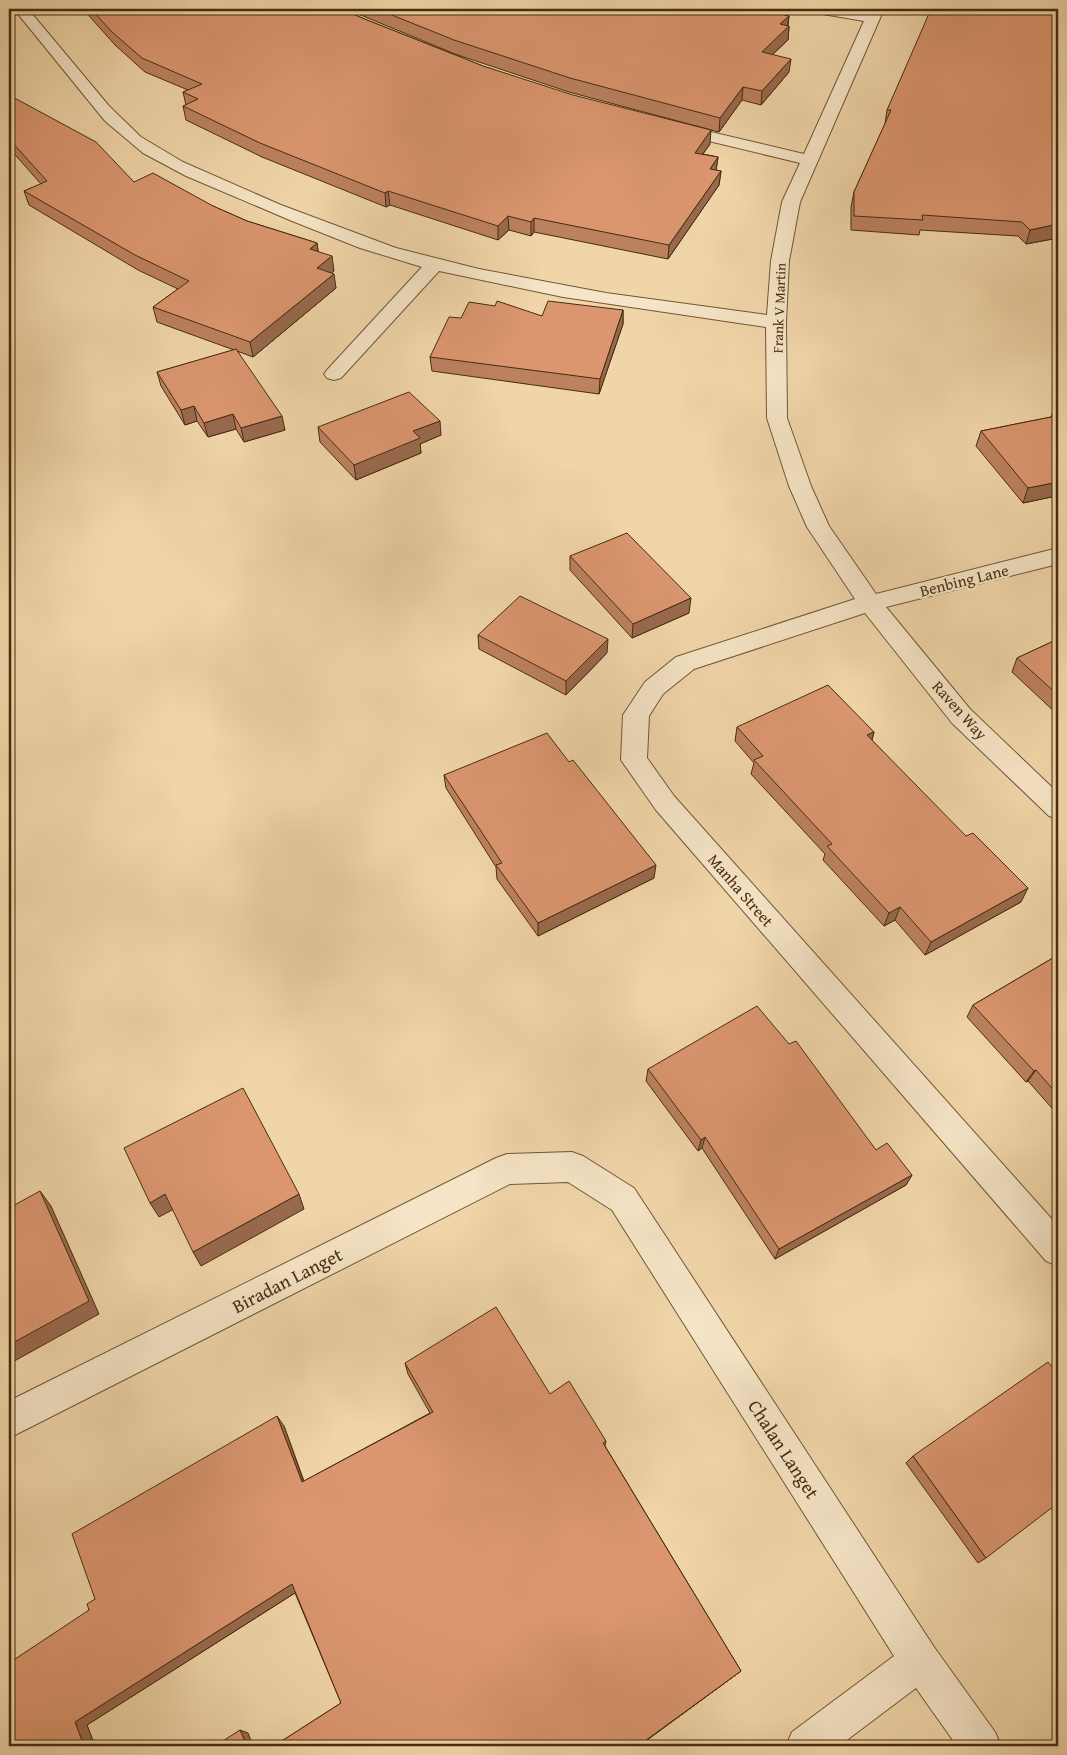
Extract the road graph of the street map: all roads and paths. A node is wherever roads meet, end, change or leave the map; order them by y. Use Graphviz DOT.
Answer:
graph roads {
  1 [pos="21,9"];
  2 [pos="817,9"];
  3 [pos="874,13"];
  4 [pos="655,124"];
  5 [pos="808,160"];
  6 [pos="435,264"];
  7 [pos="776,322"];
  8 [pos="334,374"];
  9 [pos="1058,556"];
  10 [pos="870,604"];
  11 [pos="1058,809"];
  12 [pos="572,1167"];
  13 [pos="1058,1250"];
  14 [pos="9,1420"];
  15 [pos="920,1661"];
  16 [pos="806,1746"];
  17 [pos="980,1746"];
  1 -- 6 [label="street"];
  2 -- 3 [label="street"];
  3 -- 5 [label="street, Frank V Martin"];
  4 -- 5 [label="street"];
  5 -- 7 [label="street, Frank V Martin"];
  6 -- 7 [label="street"];
  6 -- 8 [label="street"];
  7 -- 10 [label="street, Frank V Martin"];
  9 -- 10 [label="street, Benbing Lane"];
  10 -- 11 [label="street, Raven Way"];
  10 -- 13 [label="street, Manha Street"];
  12 -- 14 [label="street, Biradan Langet"];
  12 -- 15 [label="street, Chalan Langet"];
  15 -- 16 [label="street"];
  15 -- 17 [label="street, Chalan Langet"];
}
